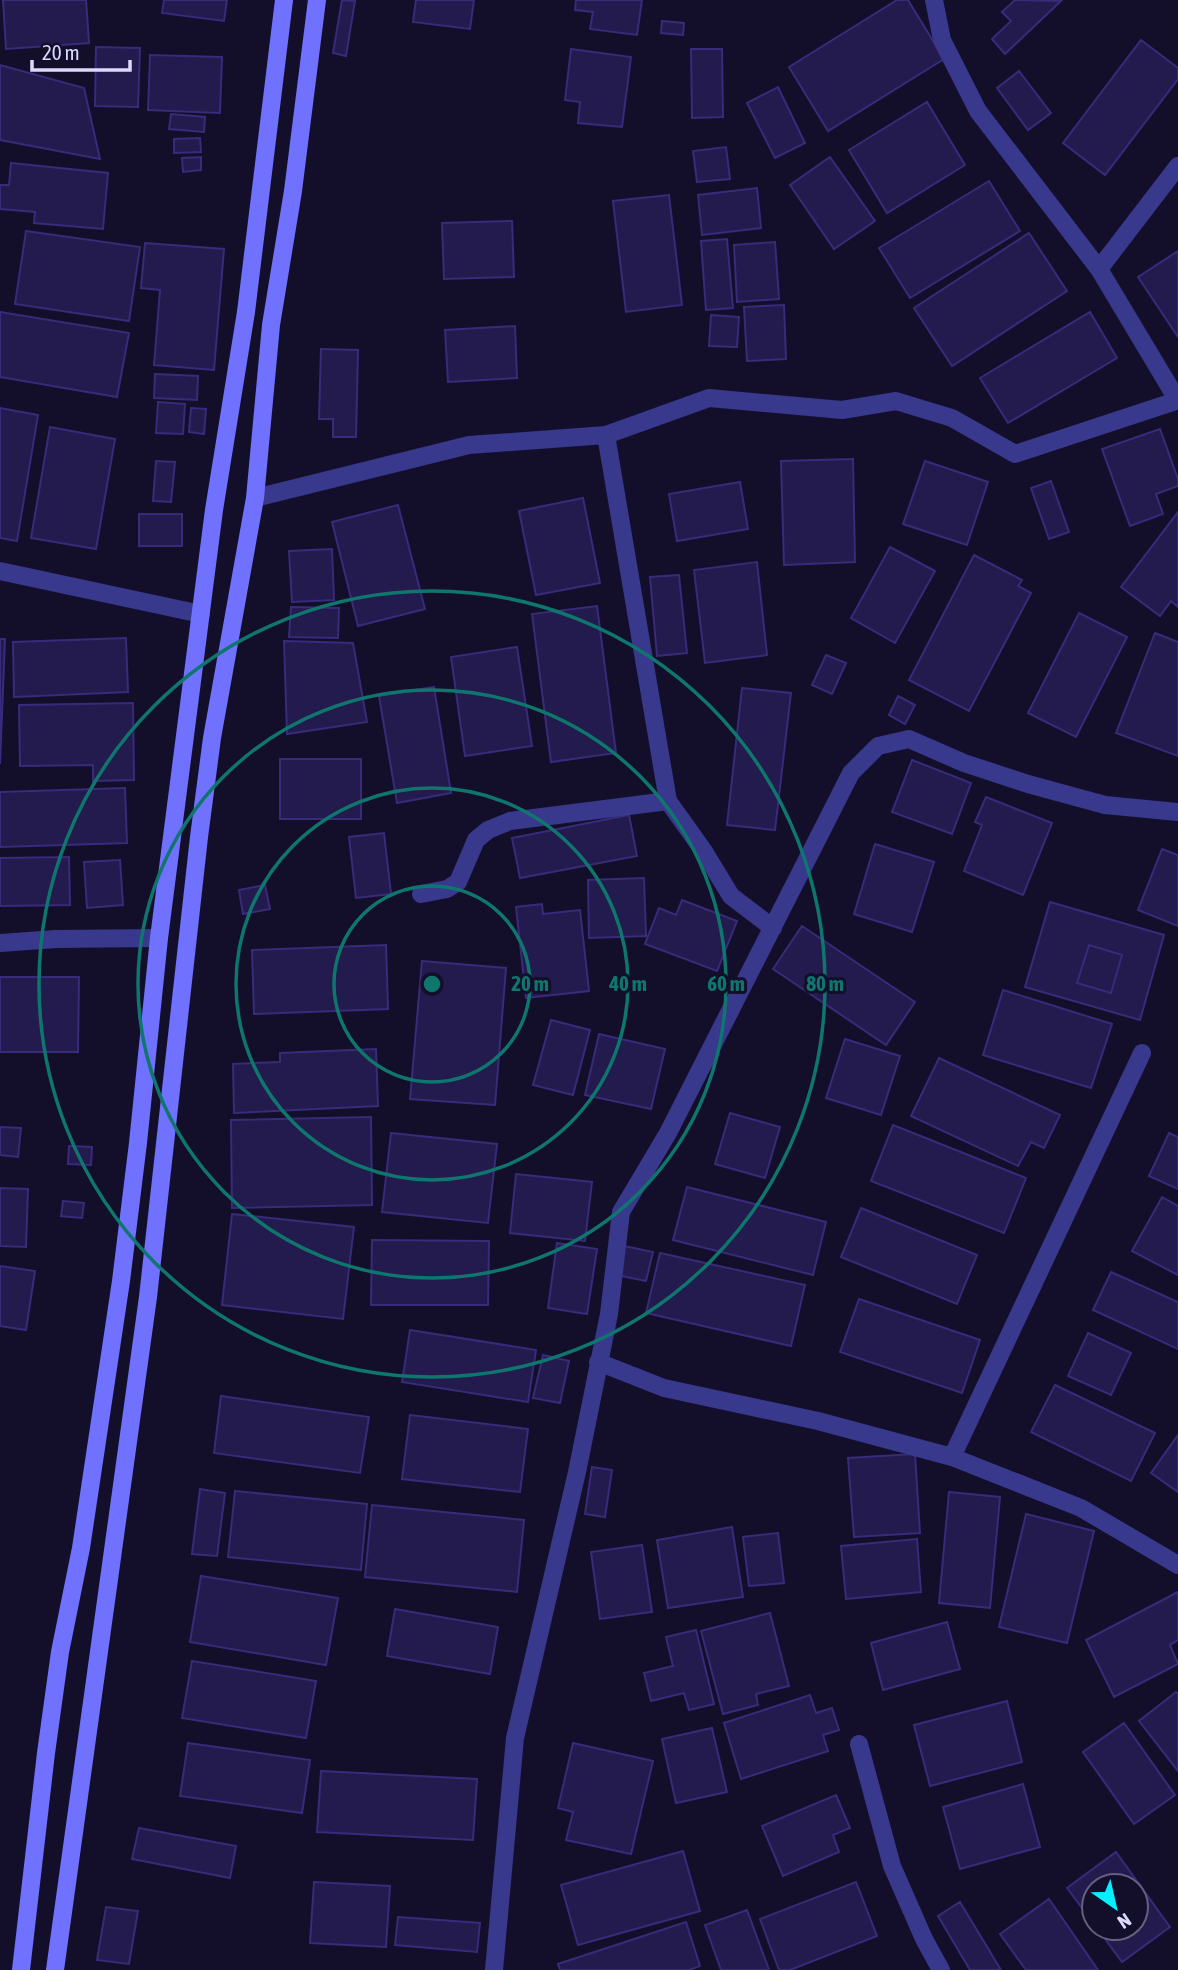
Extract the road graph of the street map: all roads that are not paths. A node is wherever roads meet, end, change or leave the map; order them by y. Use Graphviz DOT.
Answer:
graph roads {
  1 [pos="284,0"];
  2 [pos="317,0"];
  3 [pos="934,0"];
  4 [pos="1178,166"];
  5 [pos="1098,269"];
  6 [pos="1177,401"];
  7 [pos="606,435"];
  8 [pos="255,498"];
  9 [pos="0,571"];
  10 [pos="201,614"];
  11 [pos="668,802"];
  12 [pos="1178,812"];
  13 [pos="421,894"];
  14 [pos="773,928"];
  15 [pos="159,937"];
  16 [pos="0,943"];
  17 [pos="1142,1053"];
  18 [pos="598,1362"];
  19 [pos="952,1457"];
  20 [pos="1178,1565"];
  21 [pos="859,1744"];
  22 [pos="21,1970"];
  23 [pos="55,1970"];
  24 [pos="494,1970"];
  25 [pos="942,1970"];
  1 -- 10 [label="main road"];
  2 -- 8 [label="main road"];
  3 -- 5 [label="street"];
  4 -- 5 [label="street"];
  5 -- 6 [label="street"];
  6 -- 7 [label="street"];
  7 -- 8 [label="street"];
  7 -- 11 [label="street"];
  8 -- 23 [label="main road"];
  9 -- 10 [label="street"];
  10 -- 15 [label="main road"];
  11 -- 13 [label="street"];
  11 -- 14 [label="street"];
  12 -- 14 [label="street"];
  14 -- 18 [label="street"];
  15 -- 16 [label="street"];
  15 -- 22 [label="main road"];
  17 -- 19 [label="street"];
  18 -- 19 [label="street"];
  18 -- 24 [label="street"];
  19 -- 20 [label="street"];
  21 -- 25 [label="street"];
}
